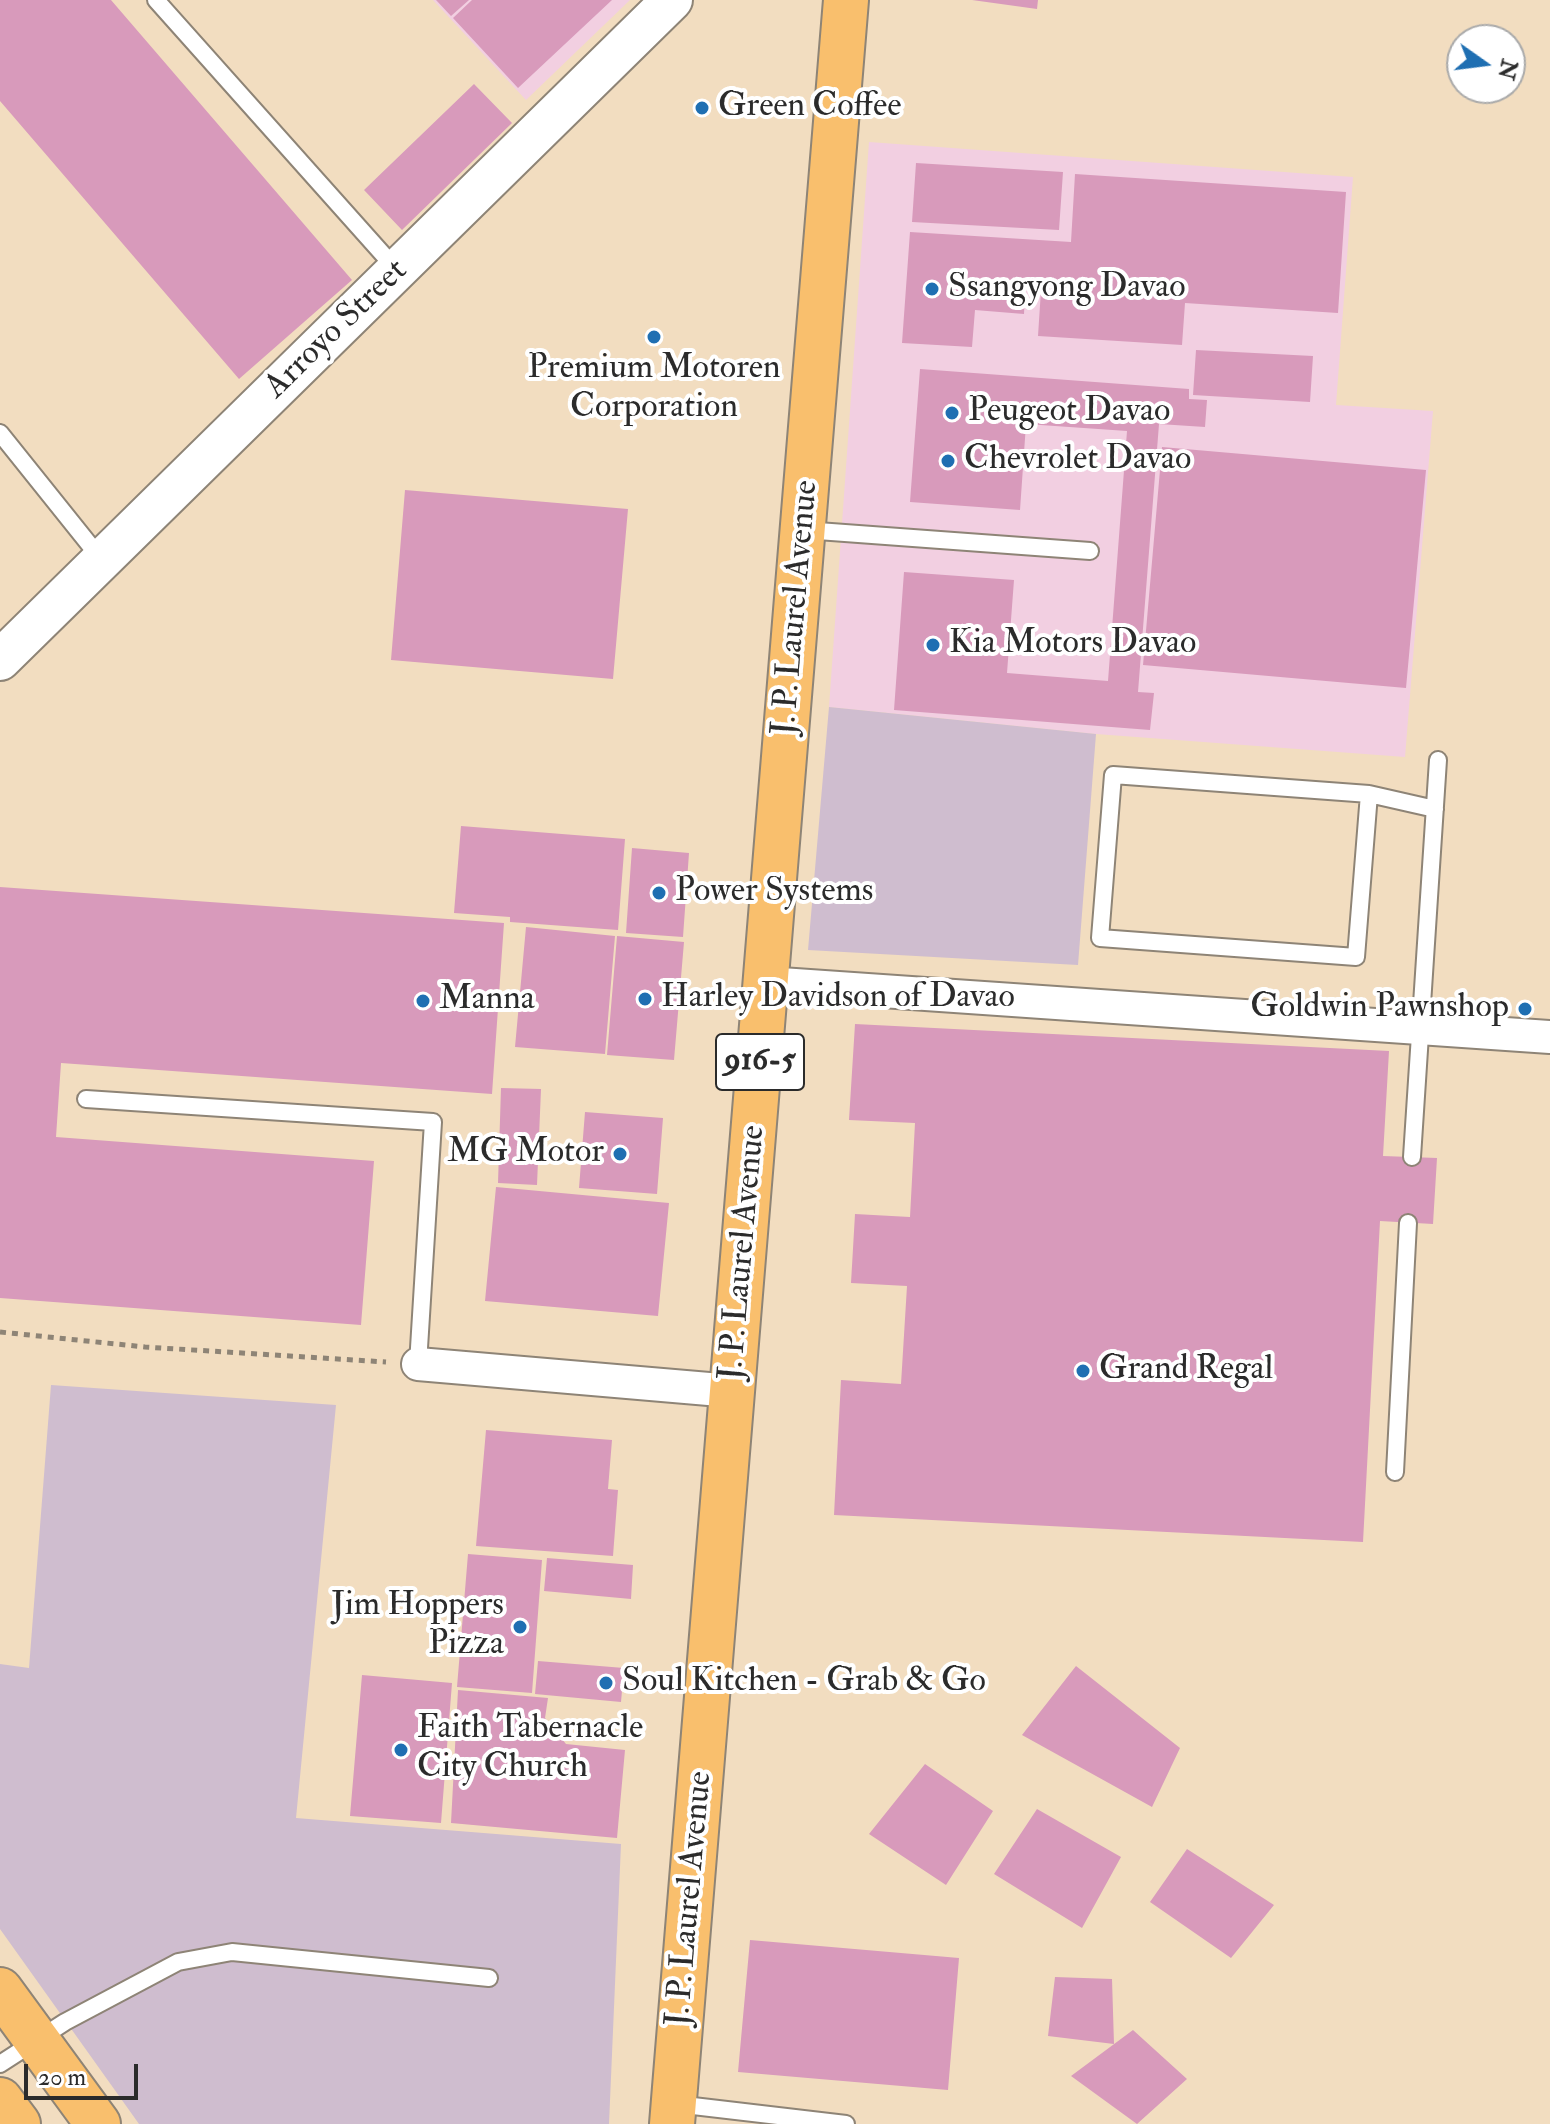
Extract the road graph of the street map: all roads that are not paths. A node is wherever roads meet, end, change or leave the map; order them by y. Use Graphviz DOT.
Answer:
graph roads {
  1 [pos="156,0"];
  2 [pos="672,0"];
  3 [pos="846,0"];
  4 [pos="398,270"];
  5 [pos="0,433"];
  6 [pos="803,530"];
  7 [pos="1090,551"];
  8 [pos="102,560"];
  9 [pos="0,660"];
  10 [pos="1438,760"];
  11 [pos="1369,794"];
  12 [pos="1435,809"];
  13 [pos="766,983"];
  14 [pos="1419,1028"];
  15 [pos="1550,1037"];
  16 [pos="86,1099"];
  17 [pos="1412,1157"];
  18 [pos="1408,1223"];
  19 [pos="418,1364"];
  20 [pos="732,1391"];
  21 [pos="1395,1472"];
  22 [pos="489,1978"];
  23 [pos="0,1990"];
  24 [pos="36,2039"];
  25 [pos="0,2064"];
  26 [pos="0,2100"];
  27 [pos="673,2114"];
  28 [pos="18,2124"];
  29 [pos="98,2124"];
  30 [pos="846,2124"];
  1 -- 4 [label="lane"];
  2 -- 4 [label="street, Arroyo Street"];
  3 -- 6 [label="main road, J. P. Laurel Avenue / 916-5"];
  4 -- 8 [label="street, Arroyo Street"];
  5 -- 8 [label="lane"];
  6 -- 7 [label="lane"];
  6 -- 13 [label="main road, J. P. Laurel Avenue / 916-5"];
  8 -- 9 [label="street, Arroyo Street"];
  10 -- 12 [label="lane"];
  11 -- 11 [label="lane"];
  11 -- 12 [label="lane"];
  12 -- 14 [label="lane"];
  13 -- 14 [label="street"];
  13 -- 20 [label="main road, J. P. Laurel Avenue / 916-5"];
  14 -- 15 [label="street"];
  14 -- 17 [label="lane"];
  16 -- 19 [label="lane"];
  18 -- 21 [label="lane"];
  19 -- 20 [label="street"];
  20 -- 27 [label="main road, J. P. Laurel Avenue / 916-5"];
  22 -- 24 [label="lane"];
  23 -- 24 [label="main road"];
  24 -- 25 [label="lane"];
  24 -- 29 [label="main road"];
  26 -- 28 [label="main road"];
  27 -- 30 [label="lane"];
}
